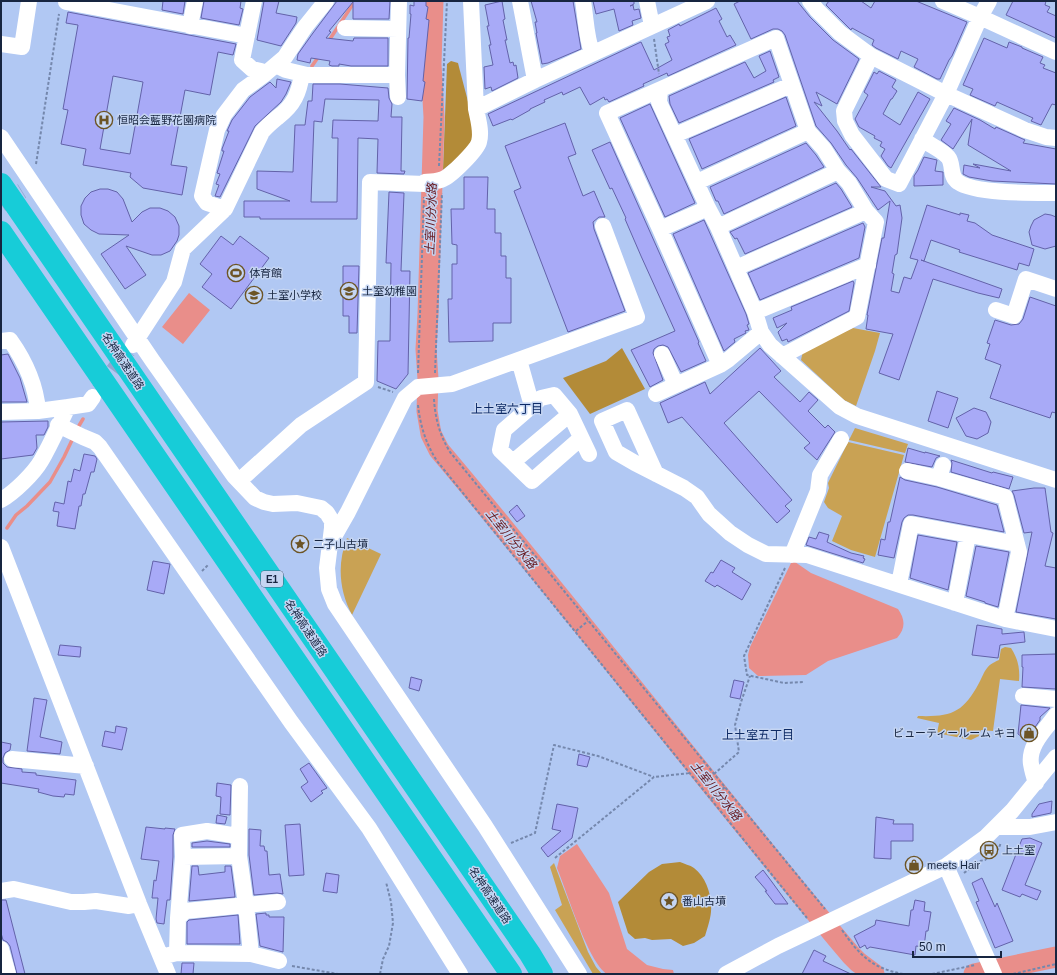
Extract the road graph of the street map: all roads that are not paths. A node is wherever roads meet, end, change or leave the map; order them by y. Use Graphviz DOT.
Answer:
graph roads {
  1 [pos="28,1"];
  2 [pos="194,1"];
  3 [pos="254,1"];
  4 [pos="326,1"];
  5 [pos="399,1"];
  6 [pos="471,1"];
  7 [pos="520,1"];
  8 [pos="583,1"];
  9 [pos="647,1"];
  10 [pos="707,1"];
  11 [pos="810,1"];
  12 [pos="943,1"];
  13 [pos="989,1"];
  14 [pos="63,5"];
  15 [pos="980,16"];
  16 [pos="190,26"];
  17 [pos="652,26"];
  18 [pos="345,28"];
  19 [pos="398,29"];
  20 [pos="247,36"];
  21 [pos="1,44"];
  22 [pos="1056,52"];
  23 [pos="592,53"];
  24 [pos="871,56"];
  25 [pos="271,69"];
  26 [pos="302,74"];
  27 [pos="397,75"];
  28 [pos="535,80"];
  29 [pos="791,84"];
  30 [pos="660,90"];
  31 [pos="946,94"];
  32 [pos="398,97"];
  33 [pos="476,109"];
  34 [pos="808,131"];
  35 [pos="675,135"];
  36 [pos="1,137"];
  37 [pos="1056,138"];
  38 [pos="922,140"];
  39 [pos="838,171"];
  40 [pos="697,182"];
  41 [pos="1,184"];
  42 [pos="1056,193"];
  43 [pos="708,208"];
  44 [pos="225,209"];
  45 [pos="866,211"];
  46 [pos="603,226"];
  47 [pos="718,227"];
  48 [pos="660,230"];
  49 [pos="1,232"];
  50 [pos="868,265"];
  51 [pos="736,268"];
  52 [pos="1056,289"];
  53 [pos="996,310"];
  54 [pos="755,312"];
  55 [pos="761,332"];
  56 [pos="1,341"];
  57 [pos="135,342"];
  58 [pos="662,354"];
  59 [pos="782,356"];
  60 [pos="519,360"];
  61 [pos="720,365"];
  62 [pos="676,385"];
  63 [pos="656,394"];
  64 [pos="93,397"];
  65 [pos="532,406"];
  66 [pos="68,407"];
  67 [pos="38,411"];
  68 [pos="1,412"];
  69 [pos="570,414"];
  70 [pos="60,426"];
  71 [pos="581,438"];
  72 [pos="841,439"];
  73 [pos="589,454"];
  74 [pos="513,462"];
  75 [pos="907,471"];
  76 [pos="656,474"];
  77 [pos="1056,480"];
  78 [pos="239,481"];
  79 [pos="1,500"];
  80 [pos="968,535"];
  81 [pos="330,543"];
  82 [pos="1017,544"];
  83 [pos="1,547"];
  84 [pos="792,554"];
  85 [pos="899,584"];
  86 [pos="955,603"];
  87 [pos="1006,619"];
  88 [pos="1056,629"];
  89 [pos="1023,696"];
  90 [pos="1056,699"];
  91 [pos="1056,715"];
  92 [pos="1056,757"];
  93 [pos="12,759"];
  94 [pos="86,766"];
  95 [pos="1036,782"];
  96 [pos="240,786"];
  97 [pos="1056,822"];
  98 [pos="996,827"];
  99 [pos="238,836"];
  100 [pos="239,856"];
  101 [pos="183,857"];
  102 [pos="946,866"];
  103 [pos="1,891"];
  104 [pos="278,902"];
  105 [pos="139,904"];
  106 [pos="246,905"];
  107 [pos="178,918"];
  108 [pos="1,949"];
  109 [pos="177,953"];
  110 [pos="251,954"];
  111 [pos="161,957"];
  112 [pos="279,961"];
  113 [pos="8,974"];
  114 [pos="168,974"];
  115 [pos="460,974"];
  116 [pos="510,974"];
  117 [pos="542,974"];
  118 [pos="580,974"];
  119 [pos="726,974"];
  120 [pos="994,974"];
  1 -- 21 [label="street"];
  2 -- 16 [label="street"];
  3 -- 20 [label="street"];
  4 -- 25 [label="street"];
  5 -- 19 [label="street"];
  6 -- 33 [label="street"];
  7 -- 28 [label="street"];
  8 -- 23 [label="street"];
  9 -- 17 [label="street"];
  10 -- 17 [label="street"];
  11 -- 24 [label="street"];
  12 -- 15 [label="street"];
  13 -- 15 [label="street"];
  14 -- 16 [label="street"];
  15 -- 22 [label="street"];
  15 -- 31 [label="street"];
  16 -- 20 [label="street"];
  17 -- 23 [label="street"];
  18 -- 19 [label="street"];
  19 -- 27 [label="street"];
  20 -- 25 [label="street"];
  23 -- 28 [label="street"];
  24 -- 31 [label="street"];
  24 -- 38 [label="street"];
  25 -- 26 [label="street"];
  25 -- 44 [label="street"];
  26 -- 27 [label="street"];
  26 -- 44 [label="street"];
  27 -- 32 [label="street"];
  28 -- 33 [label="street"];
  29 -- 30 [label="street"];
  29 -- 34 [label="street"];
  29 -- 35 [label="street"];
  30 -- 35 [label="street"];
  30 -- 48 [label="street"];
  31 -- 37 [label="street"];
  31 -- 38 [label="street"];
  33 -- 78 [label="street"];
  34 -- 39 [label="street"];
  34 -- 40 [label="street"];
  35 -- 40 [label="street"];
  36 -- 57 [label="street"];
  38 -- 42 [label="street"];
  39 -- 45 [label="street"];
  39 -- 47 [label="street"];
  40 -- 43 [label="street"];
  41 -- 117 [label="highway, 名神高速道路 / E1"];
  43 -- 47 [label="street"];
  43 -- 48 [label="street"];
  44 -- 57 [label="street"];
  45 -- 50 [label="street"];
  45 -- 51 [label="street"];
  46 -- 60 [label="street"];
  47 -- 51 [label="street"];
  48 -- 61 [label="street"];
  49 -- 116 [label="highway, E1"];
  50 -- 54 [label="street"];
  50 -- 59 [label="street"];
  51 -- 54 [label="street"];
  52 -- 53 [label="street"];
  54 -- 55 [label="street"];
  55 -- 59 [label="street"];
  55 -- 61 [label="street"];
  56 -- 67 [label="street"];
  57 -- 78 [label="street"];
  58 -- 62 [label="street"];
  59 -- 77 [label="street"];
  60 -- 65 [label="street"];
  60 -- 81 [label="street"];
  61 -- 62 [label="street"];
  62 -- 63 [label="street"];
  64 -- 66 [label="street"];
  65 -- 69 [label="street"];
  65 -- 74 [label="street"];
  66 -- 67 [label="street"];
  66 -- 70 [label="street"];
  67 -- 68 [label="street"];
  69 -- 71 [label="street"];
  69 -- 74 [label="street"];
  70 -- 79 [label="street"];
  70 -- 115 [label="street"];
  71 -- 73 [label="street"];
  71 -- 74 [label="street"];
  72 -- 84 [label="street"];
  75 -- 82 [label="street"];
  76 -- 84 [label="street"];
  78 -- 81 [label="street"];
  80 -- 82 [label="street"];
  80 -- 85 [label="street"];
  80 -- 86 [label="street"];
  81 -- 118 [label="street"];
  82 -- 87 [label="street"];
  83 -- 94 [label="street"];
  84 -- 85 [label="street"];
  85 -- 86 [label="street"];
  86 -- 87 [label="street"];
  87 -- 88 [label="street"];
  89 -- 90 [label="street"];
  91 -- 95 [label="street"];
  92 -- 95 [label="street"];
  93 -- 94 [label="street"];
  94 -- 105 [label="street"];
  95 -- 98 [label="street"];
  96 -- 99 [label="street"];
  97 -- 98 [label="street"];
  98 -- 102 [label="street"];
  99 -- 100 [label="street"];
  99 -- 101 [label="street"];
  100 -- 101 [label="street"];
  100 -- 106 [label="street"];
  101 -- 107 [label="street"];
  102 -- 119 [label="street"];
  102 -- 120 [label="street"];
  103 -- 105 [label="street"];
  104 -- 106 [label="street"];
  105 -- 111 [label="street"];
  106 -- 107 [label="street"];
  106 -- 110 [label="street"];
  107 -- 109 [label="street"];
  108 -- 113 [label="street"];
  109 -- 110 [label="street"];
  109 -- 111 [label="street"];
  110 -- 112 [label="street"];
  111 -- 114 [label="street"];
}
